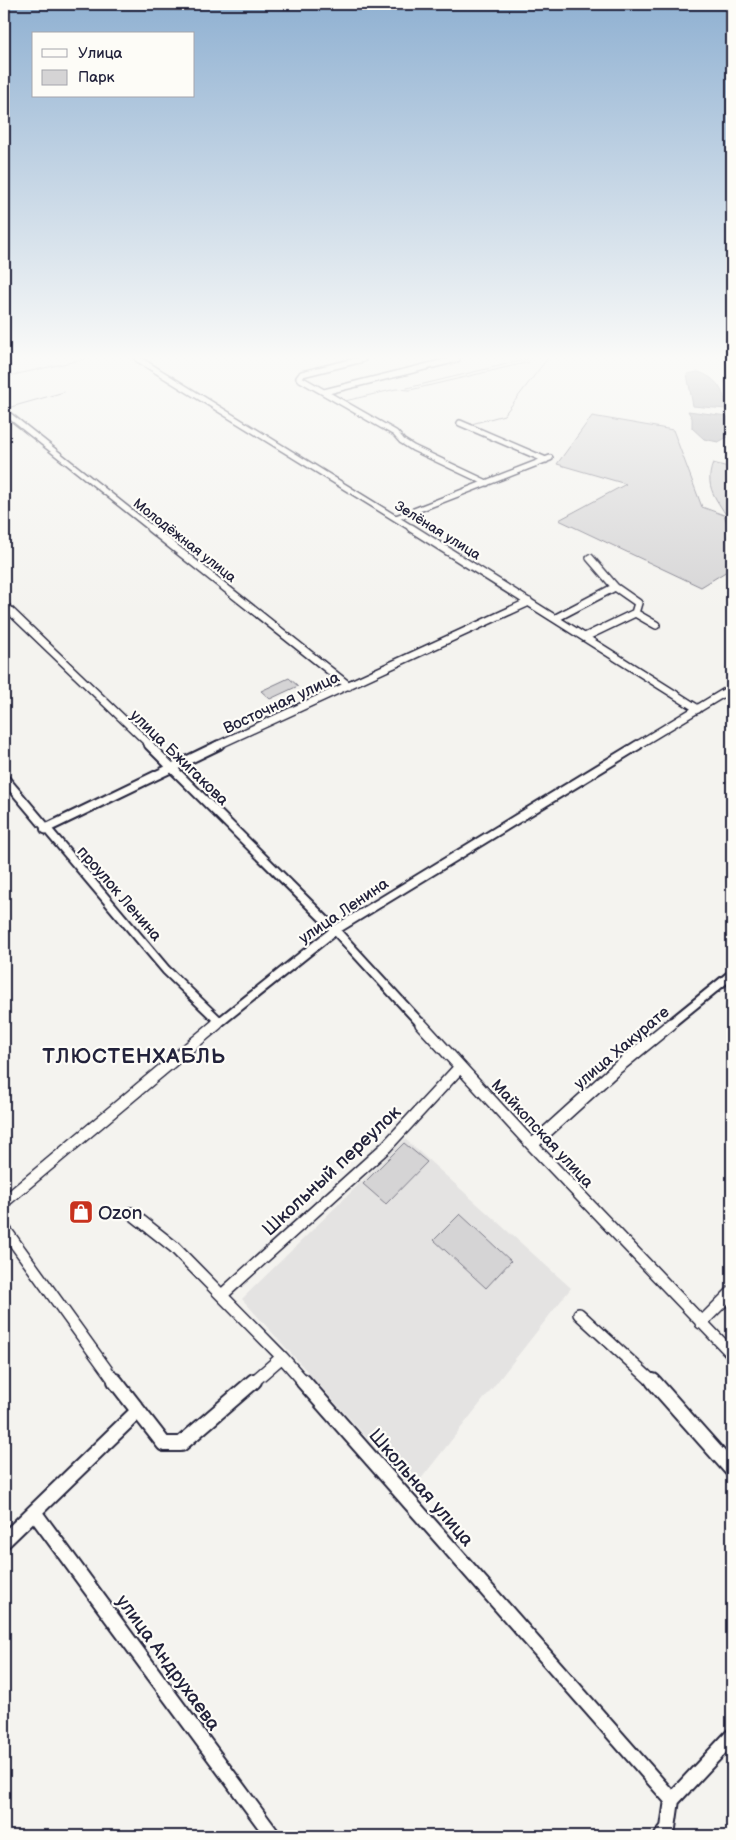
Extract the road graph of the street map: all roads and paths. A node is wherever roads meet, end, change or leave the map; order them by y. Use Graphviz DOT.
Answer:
graph roads {
  1 [pos="46,445"];
  2 [pos="277,445"];
  3 [pos="408,445"];
  4 [pos="513,445"];
  5 [pos="548,459"];
  6 [pos="487,482"];
  7 [pos="396,518"];
  8 [pos="590,558"];
  9 [pos="615,587"];
  10 [pos="529,602"];
  11 [pos="4,605"];
  12 [pos="635,613"];
  13 [pos="556,618"];
  14 [pos="656,625"];
  15 [pos="585,637"];
  16 [pos="349,686"];
  17 [pos="732,688"];
  18 [pos="698,709"];
  19 [pos="172,767"];
  20 [pos="4,778"];
  21 [pos="45,829"];
  22 [pos="335,930"];
  23 [pos="732,974"];
  24 [pos="220,1022"];
  25 [pos="460,1067"];
  26 [pos="532,1144"];
  27 [pos="4,1202"];
  28 [pos="131,1212"];
  29 [pos="4,1228"];
  30 [pos="732,1292"];
  31 [pos="222,1295"];
  32 [pos="579,1314"];
  33 [pos="701,1323"];
  34 [pos="732,1354"];
  35 [pos="282,1357"];
  36 [pos="137,1412"];
  37 [pos="732,1470"];
  38 [pos="34,1512"];
  39 [pos="4,1541"];
  40 [pos="732,1736"];
  41 [pos="672,1800"];
  42 [pos="273,1836"];
  43 [pos="662,1836"];
  1 -- 16 [label="street, Молодёжная улица"];
  2 -- 7 [label="street, Зелёная улица"];
  3 -- 6 [label="street"];
  4 -- 5 [label="street"];
  5 -- 6 [label="street"];
  6 -- 7 [label="street"];
  7 -- 10 [label="street, Зелёная улица"];
  8 -- 9 [label="street"];
  9 -- 12 [label="street"];
  9 -- 13 [label="street"];
  10 -- 13 [label="street, Зелёная улица"];
  10 -- 16 [label="street, Восточная улица"];
  11 -- 19 [label="street, улица Бжигакова"];
  12 -- 14 [label="street"];
  12 -- 15 [label="street"];
  13 -- 15 [label="street, Зелёная улица"];
  15 -- 18 [label="street, Зелёная улица"];
  16 -- 19 [label="street, Восточная улица"];
  17 -- 18 [label="street, улица Ленина"];
  18 -- 22 [label="street, улица Ленина"];
  19 -- 21 [label="street, Восточная улица"];
  19 -- 22 [label="street, улица Бжигакова"];
  20 -- 21 [label="street, проулок Ленина"];
  21 -- 24 [label="street, проулок Ленина"];
  22 -- 24 [label="street, улица Ленина"];
  22 -- 25 [label="street, Майкопская улица"];
  23 -- 26 [label="street, улица Хакурате"];
  24 -- 27 [label="street, улица Ленина"];
  25 -- 26 [label="street, Майкопская улица"];
  25 -- 31 [label="street, Школьный переулок"];
  26 -- 33 [label="street, Майкопская улица"];
  28 -- 31 [label="street, Школьная улица"];
  29 -- 36 [label="street"];
  30 -- 33 [label="street"];
  31 -- 35 [label="street, Школьная улица"];
  32 -- 37 [label="street"];
  33 -- 34 [label="street, Майкопская улица"];
  35 -- 36 [label="street"];
  35 -- 41 [label="street, Школьная улица"];
  36 -- 38 [label="street"];
  38 -- 39 [label="street"];
  38 -- 42 [label="street, улица Андрухаева"];
  40 -- 41 [label="street"];
  41 -- 43 [label="street"];
}
